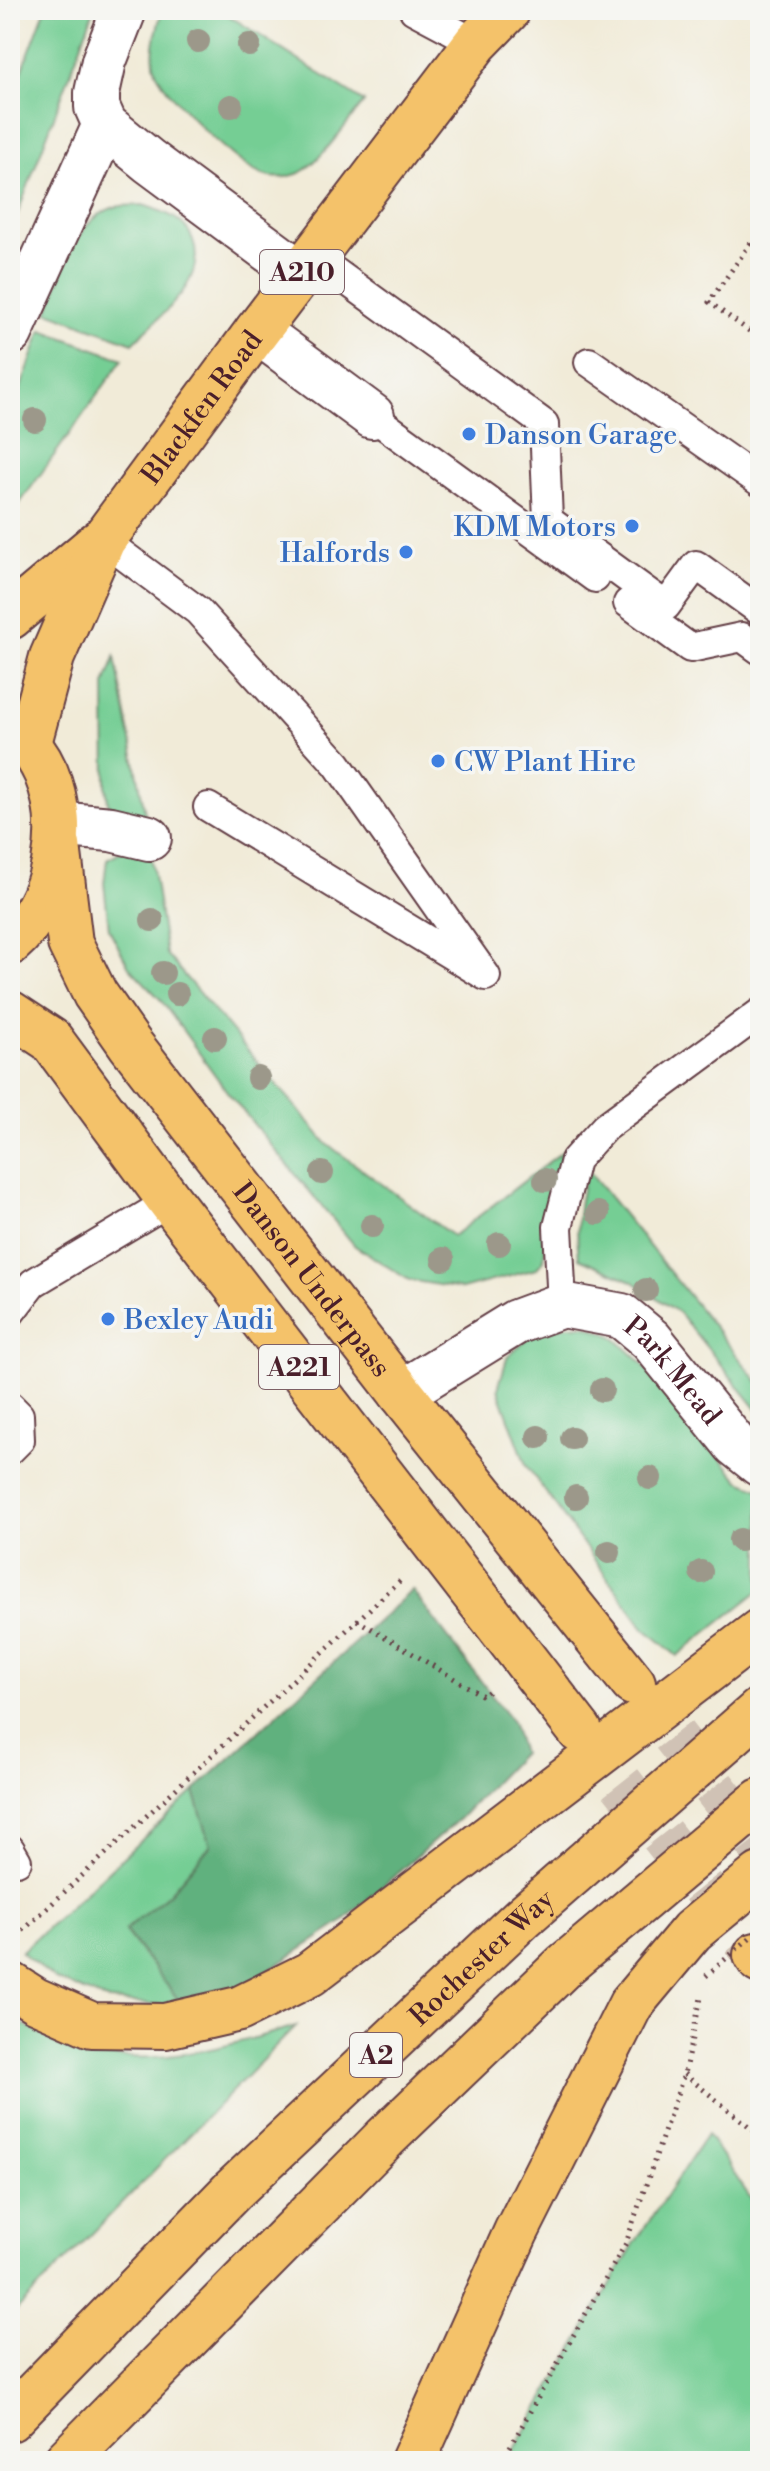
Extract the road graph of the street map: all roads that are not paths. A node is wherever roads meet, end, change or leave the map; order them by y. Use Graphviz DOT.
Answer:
graph roads {
  1 [pos="124,10"];
  2 [pos="508,10"];
  3 [pos="419,11"];
  4 [pos="476,43"];
  5 [pos="105,125"];
  6 [pos="307,265"];
  7 [pos="257,331"];
  8 [pos="10,333"];
  9 [pos="589,362"];
  10 [pos="372,416"];
  11 [pos="760,482"];
  12 [pos="103,540"];
  13 [pos="760,611"];
  14 [pos="10,617"];
  15 [pos="760,650"];
  16 [pos="20,733"];
  17 [pos="208,807"];
  18 [pos="57,834"];
  19 [pos="149,838"];
  20 [pos="10,943"];
  21 [pos="10,1013"];
  22 [pos="760,1013"];
  23 [pos="170,1201"];
  24 [pos="562,1305"];
  25 [pos="10,1313"];
  26 [pos="401,1393"];
  27 [pos="10,1406"];
  28 [pos="10,1450"];
  29 [pos="760,1464"];
  30 [pos="760,1631"];
  31 [pos="633,1683"];
  32 [pos="760,1710"];
  33 [pos="580,1731"];
  34 [pos="760,1801"];
  35 [pos="760,1875"];
  36 [pos="10,1984"];
  37 [pos="10,2419"];
  38 [pos="66,2461"];
  39 [pos="413,2461"];
  1 -- 5 [label="street"];
  2 -- 4 [label="main road, Blackfen Road / A210"];
  3 -- 4 [label="lane"];
  4 -- 6 [label="main road, Blackfen Road / A210"];
  5 -- 6 [label="street"];
  5 -- 8 [label="street"];
  6 -- 7 [label="main road, Blackfen Road / A210"];
  6 -- 13 [label="lane"];
  7 -- 10 [label="street"];
  7 -- 12 [label="main road, Blackfen Road / A210"];
  9 -- 11 [label="lane"];
  10 -- 15 [label="lane"];
  12 -- 14 [label="main road, Blackfen Road"];
  12 -- 16 [label="main road, Blackfen Road"];
  12 -- 17 [label="lane"];
  16 -- 18 [label="main road, A221"];
  18 -- 19 [label="street"];
  18 -- 20 [label="main road, A221"];
  18 -- 26 [label="main road, Danson Underpass / A221"];
  21 -- 23 [label="main road, A221"];
  22 -- 24 [label="lane"];
  23 -- 25 [label="lane"];
  23 -- 33 [label="main road, A221"];
  24 -- 26 [label="street"];
  24 -- 29 [label="street, Park Mead"];
  26 -- 31 [label="main road, Danson Underpass / A221"];
  27 -- 28 [label="lane"];
  30 -- 36 [label="main road"];
  32 -- 37 [label="main road, Rochester Way / A2"];
  34 -- 38 [label="main road, A2"];
  35 -- 39 [label="main road"];
}
